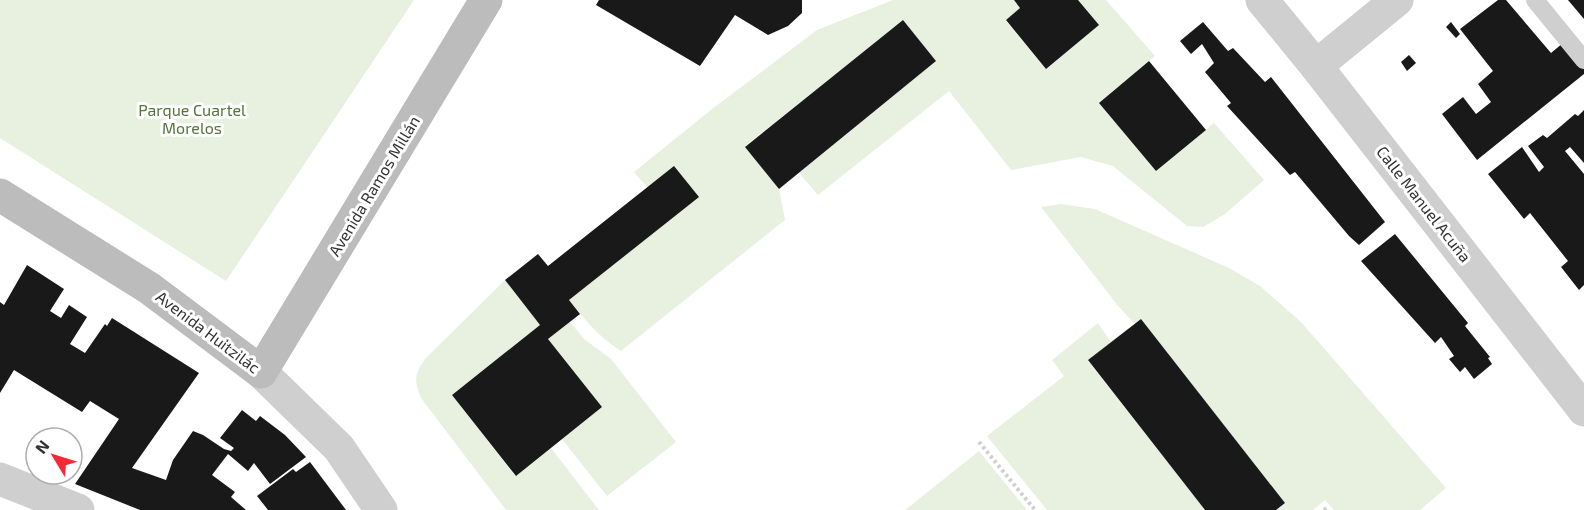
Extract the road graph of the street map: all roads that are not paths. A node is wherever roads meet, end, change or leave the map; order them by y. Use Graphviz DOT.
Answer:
graph roads {
  1 [pos="486,0"];
  2 [pos="1262,0"];
  3 [pos="1397,0"];
  4 [pos="1535,0"];
  5 [pos="1584,60"];
  6 [pos="1316,66"];
  7 [pos="0,195"];
  8 [pos="261,372"];
  9 [pos="1584,410"];
  10 [pos="0,479"];
  11 [pos="78,510"];
  12 [pos="381,510"];
  1 -- 8 [label="main road, Avenida Ramos Millán"];
  2 -- 6 [label="street, Calle Manuel Acuña"];
  3 -- 6 [label="street"];
  4 -- 5 [label="lane"];
  6 -- 9 [label="street, Calle Manuel Acuña"];
  7 -- 8 [label="main road, Avenida Huitzilác"];
  8 -- 12 [label="street, Avenida Huitzilác"];
  10 -- 11 [label="street"];
}
